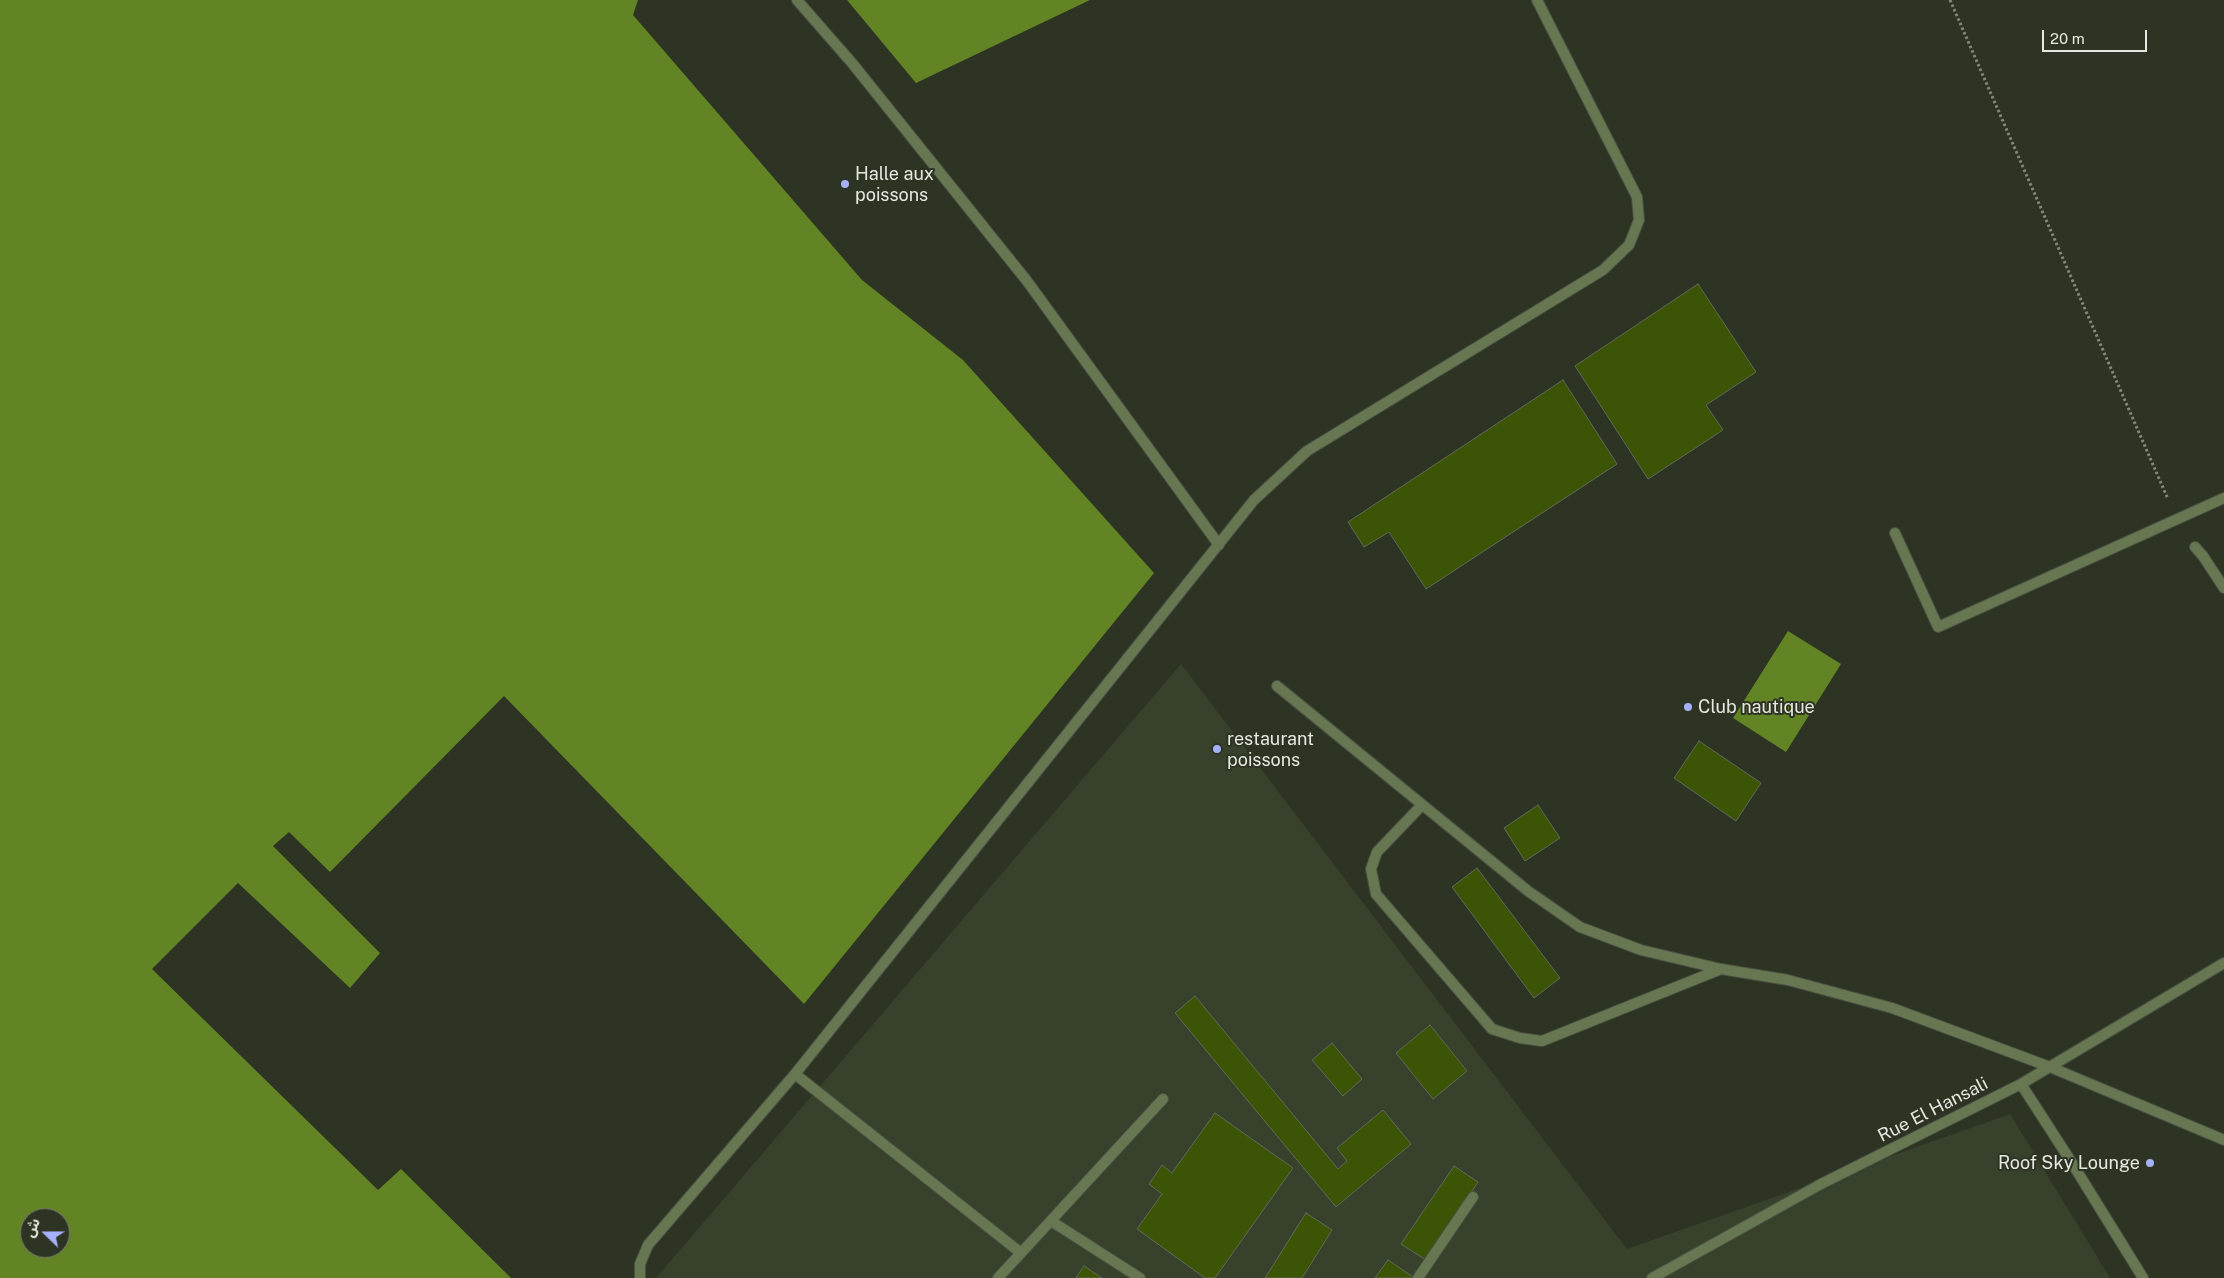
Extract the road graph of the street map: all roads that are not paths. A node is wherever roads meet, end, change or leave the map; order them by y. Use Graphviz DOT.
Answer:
graph roads {
  1 [pos="797,0"];
  2 [pos="1537,0"];
  3 [pos="2224,498"];
  4 [pos="1895,533"];
  5 [pos="1219,545"];
  6 [pos="2195,547"];
  7 [pos="2224,588"];
  8 [pos="1278,686"];
  9 [pos="1422,805"];
  10 [pos="2224,962"];
  11 [pos="1721,969"];
  12 [pos="2050,1067"];
  13 [pos="795,1074"];
  14 [pos="2021,1084"];
  15 [pos="1163,1099"];
  16 [pos="2224,1140"];
  17 [pos="1473,1197"];
  18 [pos="1051,1220"];
  19 [pos="1021,1253"];
  20 [pos="640,1278"];
  21 [pos="998,1278"];
  22 [pos="1140,1278"];
  23 [pos="1418,1278"];
  24 [pos="1652,1278"];
  25 [pos="2143,1278"];
  1 -- 5 [label="street"];
  2 -- 5 [label="street"];
  3 -- 4 [label="street"];
  5 -- 13 [label="street"];
  6 -- 7 [label="street"];
  8 -- 9 [label="street"];
  9 -- 11 [label="street"];
  9 -- 11 [label="street"];
  10 -- 12 [label="street, Rue El Hansali"];
  11 -- 12 [label="street"];
  12 -- 14 [label="street, Rue El Hansali"];
  12 -- 16 [label="street"];
  13 -- 19 [label="street"];
  13 -- 20 [label="street"];
  14 -- 24 [label="street, Rue El Hansali"];
  14 -- 25 [label="street"];
  15 -- 18 [label="street"];
  17 -- 23 [label="street"];
  18 -- 19 [label="street"];
  18 -- 22 [label="street"];
  19 -- 21 [label="street"];
}
